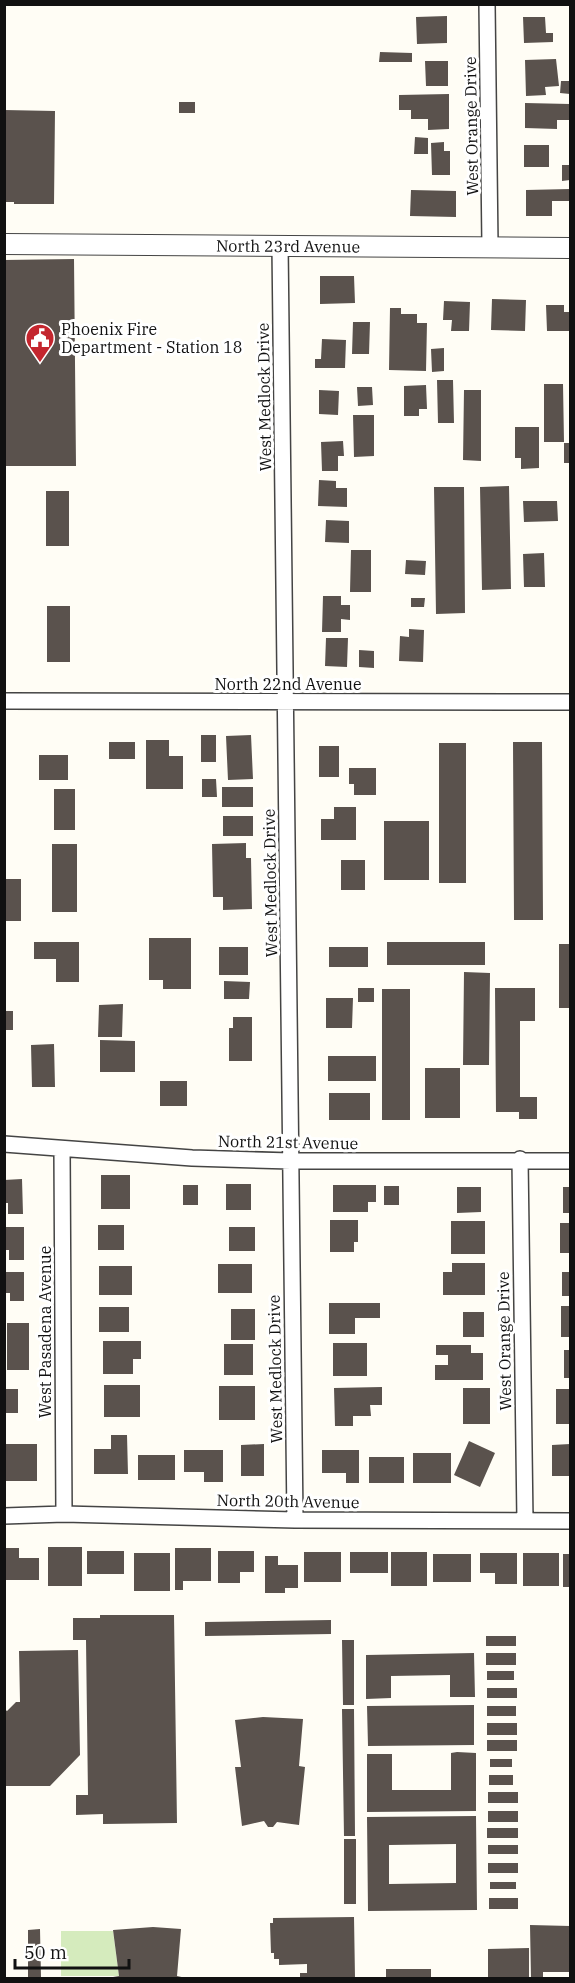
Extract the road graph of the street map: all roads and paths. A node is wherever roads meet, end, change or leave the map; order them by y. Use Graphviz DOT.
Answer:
graph roads {
  1 [pos="487,4"];
  2 [pos="4,244"];
  3 [pos="280,245"];
  4 [pos="490,246"];
  5 [pos="570,248"];
  6 [pos="4,701"];
  7 [pos="286,702"];
  8 [pos="570,702"];
  9 [pos="4,1144"];
  10 [pos="62,1149"];
  11 [pos="520,1160"];
  12 [pos="291,1161"];
  13 [pos="570,1161"];
  14 [pos="64,1514"];
  15 [pos="4,1516"];
  16 [pos="295,1520"];
  17 [pos="525,1521"];
  18 [pos="570,1521"];
  1 -- 4 [label="street, West Orange Drive"];
  2 -- 3 [label="street, North 23rd Avenue"];
  3 -- 4 [label="street, North 23rd Avenue"];
  3 -- 7 [label="street, West Medlock Drive"];
  4 -- 5 [label="street, North 23rd Avenue"];
  6 -- 7 [label="street, North 22nd Avenue"];
  7 -- 8 [label="street, North 22nd Avenue"];
  7 -- 12 [label="street, West Medlock Drive"];
  9 -- 10 [label="street, North 21st Avenue"];
  10 -- 12 [label="street, North 21st Avenue"];
  10 -- 14 [label="street, West Pasadena Avenue"];
  11 -- 12 [label="street, North 21st Avenue"];
  11 -- 13 [label="street, North 21st Avenue"];
  11 -- 17 [label="street, West Orange Drive"];
  12 -- 16 [label="street, West Medlock Drive"];
  14 -- 15 [label="street, North 20th Avenue"];
  14 -- 16 [label="street, North 20th Avenue"];
  16 -- 17 [label="street, North 20th Avenue"];
  17 -- 18 [label="street, North 20th Avenue"];
}
